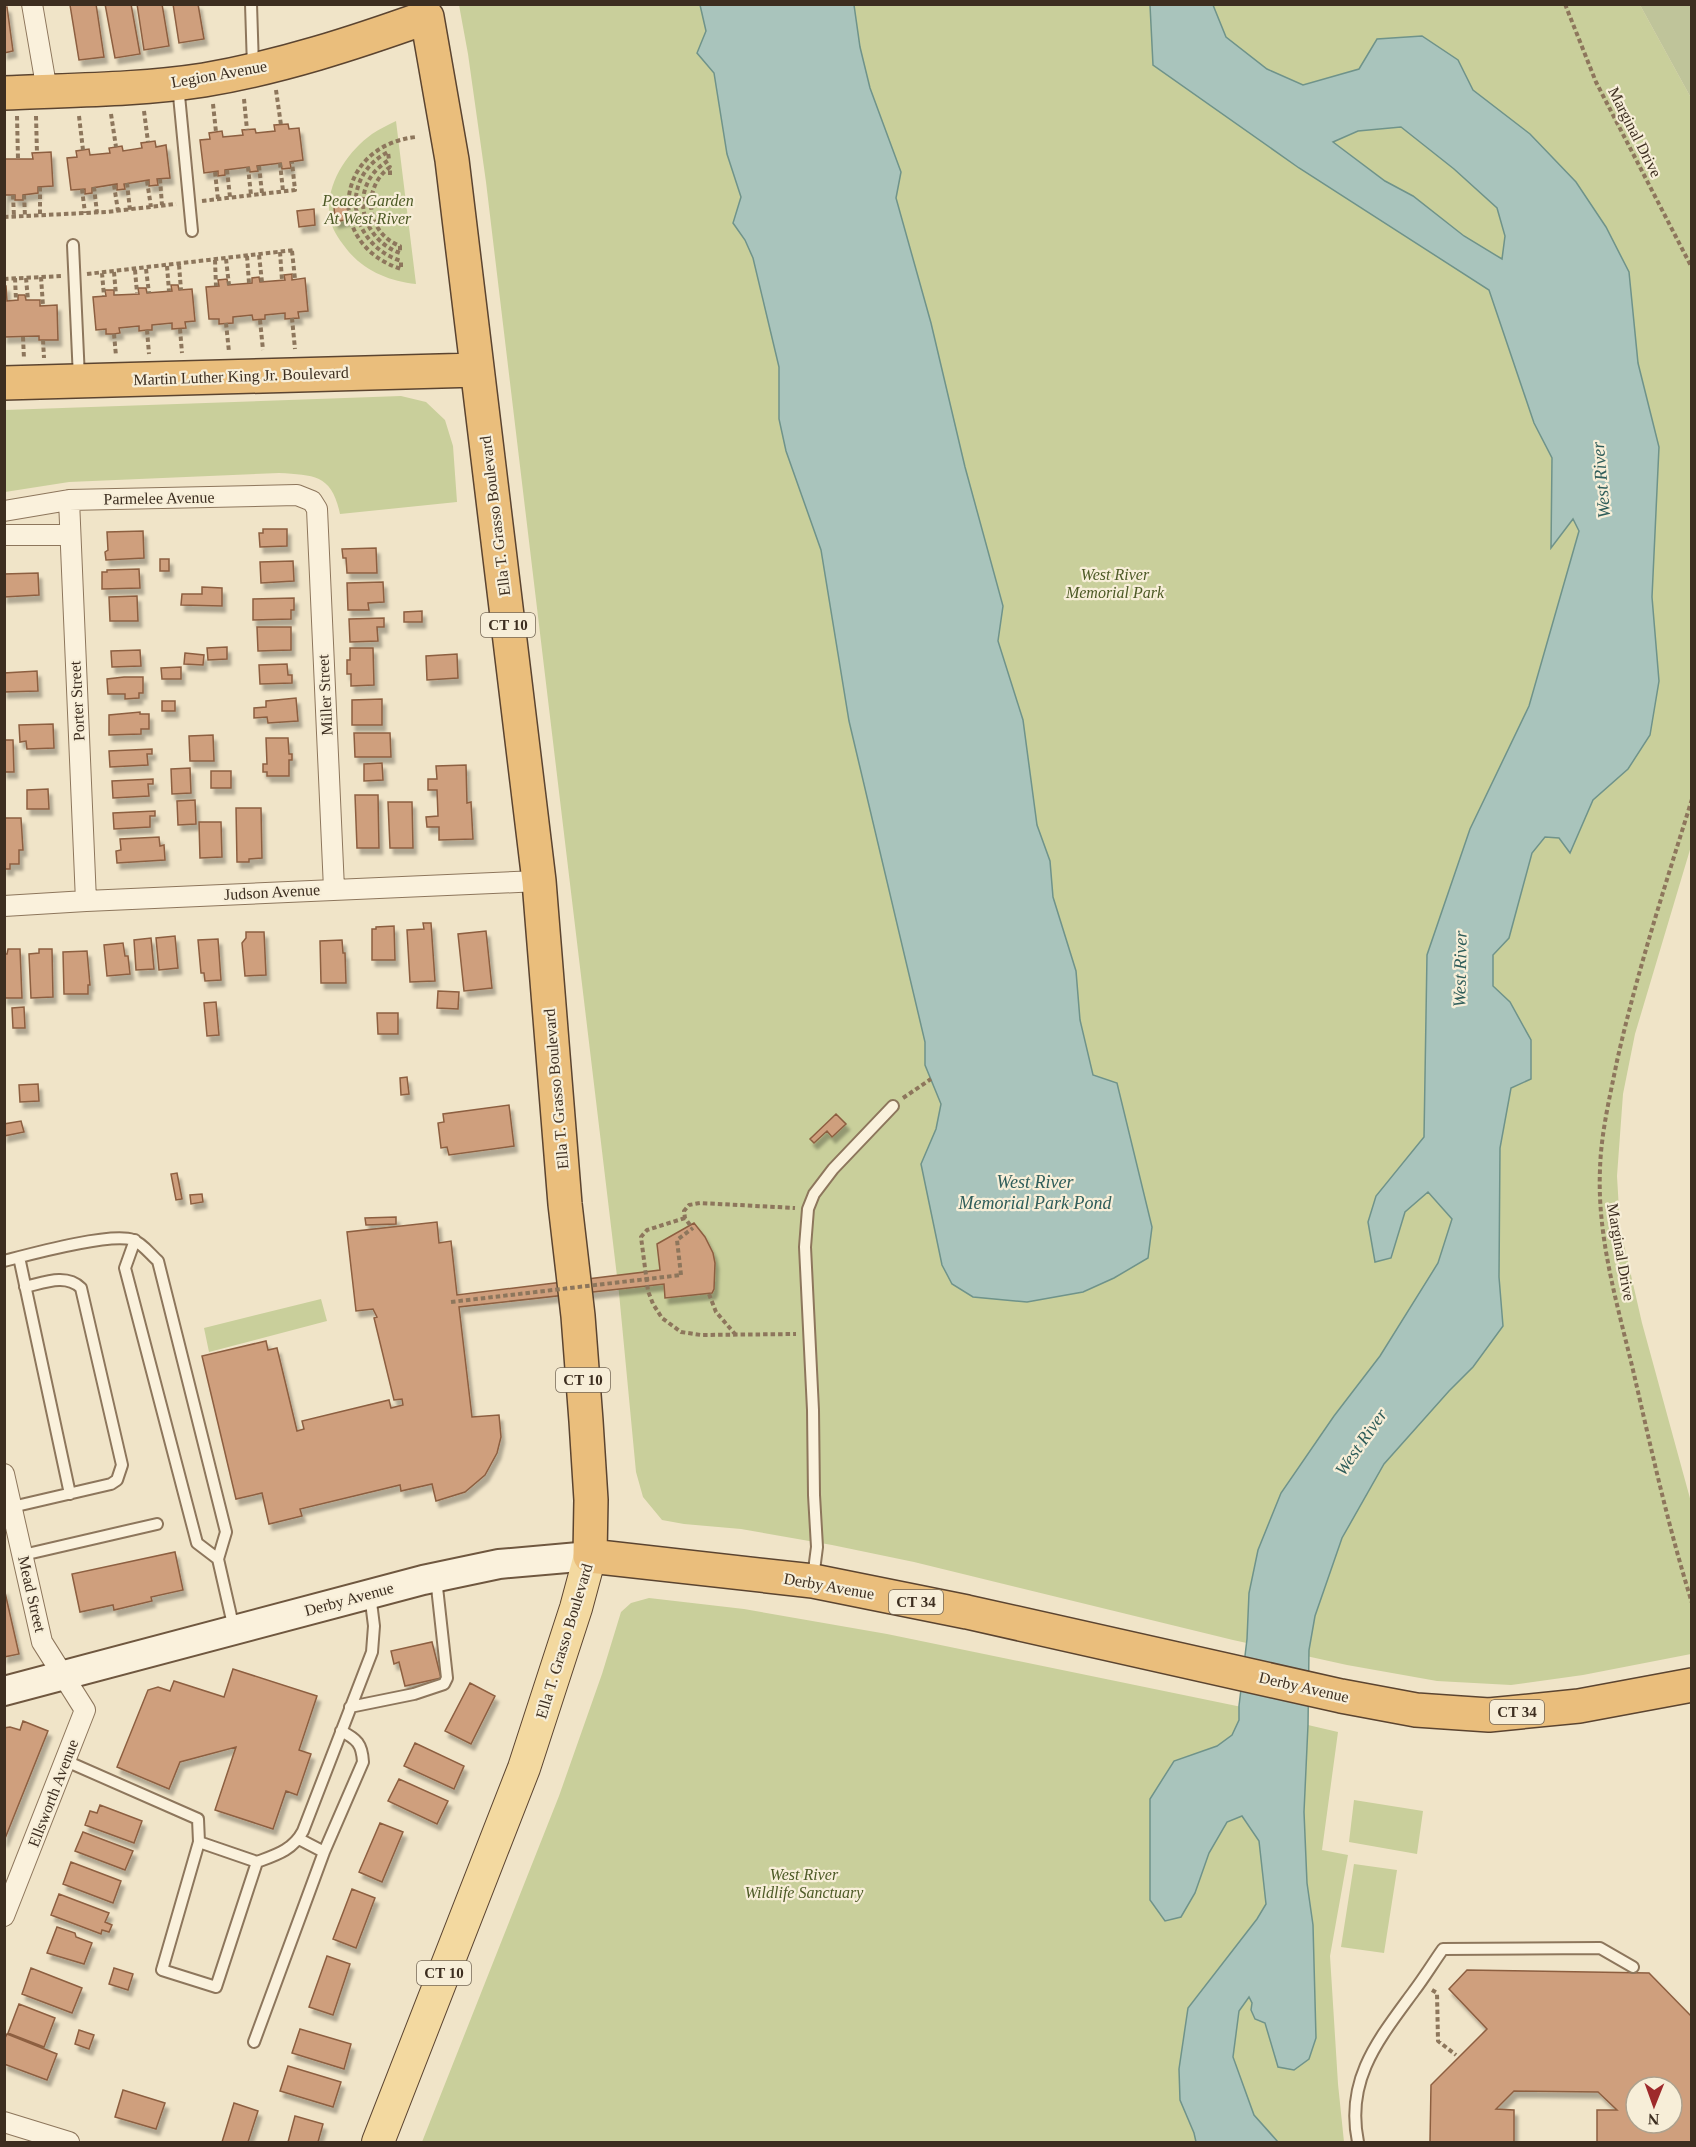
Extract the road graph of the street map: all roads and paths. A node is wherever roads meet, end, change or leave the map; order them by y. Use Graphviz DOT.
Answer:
graph roads {
  1 [pos="32,4"];
  2 [pos="251,4"];
  3 [pos="1565,4"];
  4 [pos="425,11"];
  5 [pos="178,82"];
  6 [pos="258,85"];
  7 [pos="213,100"];
  8 [pos="41,103"];
  9 [pos="11,104"];
  10 [pos="144,107"];
  11 [pos="110,111"];
  12 [pos="78,113"];
  13 [pos="281,125"];
  14 [pos="247,129"];
  15 [pos="216,132"];
  16 [pos="416,137"];
  17 [pos="148,142"];
  18 [pos="116,147"];
  19 [pos="83,150"];
  20 [pos="37,153"];
  21 [pos="18,159"];
  22 [pos="365,160"];
  23 [pos="292,162"];
  24 [pos="280,163"];
  25 [pos="259,166"];
  26 [pos="370,166"];
  27 [pos="248,167"];
  28 [pos="227,170"];
  29 [pos="215,171"];
  30 [pos="390,175"];
  31 [pos="362,177"];
  32 [pos="160,179"];
  33 [pos="368,180"];
  34 [pos="147,181"];
  35 [pos="127,183"];
  36 [pos="114,185"];
  37 [pos="40,187"];
  38 [pos="94,187"];
  39 [pos="82,189"];
  40 [pos="283,191"];
  41 [pos="350,192"];
  42 [pos="262,193"];
  43 [pos="357,193"];
  44 [pos="13,195"];
  45 [pos="24,195"];
  46 [pos="251,195"];
  47 [pos="364,195"];
  48 [pos="371,196"];
  49 [pos="230,197"];
  50 [pos="218,199"];
  51 [pos="189,202"];
  52 [pos="162,206"];
  53 [pos="151,207"];
  54 [pos="130,210"];
  55 [pos="363,210"];
  56 [pos="118,211"];
  57 [pos="357,211"];
  58 [pos="85,213"];
  59 [pos="97,213"];
  60 [pos="25,216"];
  61 [pos="40,216"];
  62 [pos="4,217"];
  63 [pos="14,217"];
  64 [pos="374,222"];
  65 [pos="367,224"];
  66 [pos="361,228"];
  67 [pos="192,231"];
  68 [pos="355,231"];
  69 [pos="375,237"];
  70 [pos="369,242"];
  71 [pos="73,246"];
  72 [pos="280,252"];
  73 [pos="381,252"];
  74 [pos="258,255"];
  75 [pos="247,256"];
  76 [pos="226,259"];
  77 [pos="377,259"];
  78 [pos="215,260"];
  79 [pos="179,265"];
  80 [pos="167,266"];
  81 [pos="1692,268"];
  82 [pos="146,269"];
  83 [pos="135,270"];
  84 [pos="114,272"];
  85 [pos="102,273"];
  86 [pos="74,275"];
  87 [pos="41,277"];
  88 [pos="15,278"];
  89 [pos="26,278"];
  90 [pos="4,279"];
  91 [pos="295,279"];
  92 [pos="282,280"];
  93 [pos="262,282"];
  94 [pos="249,283"];
  95 [pos="229,285"];
  96 [pos="216,286"];
  97 [pos="182,290"];
  98 [pos="169,291"];
  99 [pos="136,293"];
  100 [pos="149,293"];
  101 [pos="104,296"];
  102 [pos="116,296"];
  103 [pos="16,300"];
  104 [pos="28,300"];
  105 [pos="43,306"];
  106 [pos="292,318"];
  107 [pos="260,320"];
  108 [pos="226,323"];
  109 [pos="180,329"];
  110 [pos="147,330"];
  111 [pos="114,334"];
  112 [pos="23,337"];
  113 [pos="43,340"];
  114 [pos="296,350"];
  115 [pos="263,351"];
  116 [pos="229,352"];
  117 [pos="182,354"];
  118 [pos="149,355"];
  119 [pos="116,357"];
  120 [pos="44,359"];
  121 [pos="477,370"];
  122 [pos="14,371"];
  123 [pos="79,381"];
  124 [pos="69,500"];
  125 [pos="312,501"];
  126 [pos="4,511"];
  127 [pos="4,535"];
  128 [pos="69,535"];
  129 [pos="1692,799"];
  130 [pos="539,881"];
  131 [pos="334,889"];
  132 [pos="86,901"];
  133 [pos="4,906"];
  134 [pos="931,1079"];
  135 [pos="893,1106"];
  136 [pos="808,1209"];
  137 [pos="685,1218"];
  138 [pos="135,1240"];
  139 [pos="19,1257"];
  140 [pos="4,1261"];
  141 [pos="25,1287"];
  142 [pos="709,1294"];
  143 [pos="451,1302"];
  144 [pos="735,1334"];
  145 [pos="809,1334"];
  146 [pos="4,1474"];
  147 [pos="70,1494"];
  148 [pos="12,1507"];
  149 [pos="157,1524"];
  150 [pos="23,1555"];
  151 [pos="590,1556"];
  152 [pos="218,1559"];
  153 [pos="436,1577"];
  154 [pos="813,1581"];
  155 [pos="370,1594"];
  156 [pos="1692,1603"];
  157 [pos="234,1629"];
  158 [pos="62,1675"];
  159 [pos="1692,1684"];
  160 [pos="4,1691"];
  161 [pos="350,1707"];
  162 [pos="341,1731"];
  163 [pos="66,1761"];
  164 [pos="299,1839"];
  165 [pos="199,1842"];
  166 [pos="324,1852"];
  167 [pos="256,1862"];
  168 [pos="4,1916"];
  169 [pos="1633,1967"];
  170 [pos="1421,1982"];
  171 [pos="254,2042"];
  172 [pos="1456,2055"];
  173 [pos="4,2122"];
  174 [pos="69,2142"];
  175 [pos="378,2142"];
  176 [pos="1358,2142"];
  1 -- 8 [label="street"];
  2 -- 6 [label="lane"];
  3 -- 81 [label="path, Marginal Drive"];
  4 -- 6 [label="highway, Legion Avenue"];
  4 -- 121 [label="highway, Ella T. Grasso Boulevard / CT 10"];
  5 -- 6 [label="highway, Legion Avenue"];
  5 -- 8 [label="highway, Legion Avenue"];
  5 -- 51 [label="lane"];
  6 -- 13 [label="path"];
  6 -- 14 [label="path"];
  7 -- 15 [label="path"];
  8 -- 9 [label="highway, Legion Avenue"];
  8 -- 20 [label="path"];
  9 -- 21 [label="path"];
  10 -- 17 [label="path"];
  11 -- 18 [label="path"];
  12 -- 19 [label="path"];
  16 -- 22 [label="path"];
  22 -- 26 [label="path"];
  22 -- 41 [label="path"];
  23 -- 40 [label="path"];
  24 -- 40 [label="path"];
  25 -- 42 [label="path"];
  26 -- 31 [label="path"];
  26 -- 33 [label="path"];
  27 -- 46 [label="path"];
  28 -- 49 [label="path"];
  29 -- 50 [label="path"];
  30 -- 48 [label="path"];
  31 -- 33 [label="path"];
  31 -- 43 [label="path"];
  32 -- 52 [label="path"];
  33 -- 47 [label="path"];
  34 -- 53 [label="path"];
  35 -- 54 [label="path"];
  36 -- 56 [label="path"];
  37 -- 61 [label="path"];
  38 -- 59 [label="path"];
  39 -- 58 [label="path"];
  40 -- 42 [label="path"];
  41 -- 43 [label="path"];
  41 -- 68 [label="path"];
  42 -- 46 [label="path"];
  43 -- 57 [label="path"];
  44 -- 63 [label="path"];
  45 -- 60 [label="path"];
  46 -- 49 [label="path"];
  47 -- 48 [label="path"];
  47 -- 55 [label="path"];
  48 -- 64 [label="path"];
  49 -- 50 [label="path"];
  50 -- 51 [label="path"];
  51 -- 52 [label="path"];
  51 -- 67 [label="lane"];
  52 -- 53 [label="path"];
  53 -- 54 [label="path"];
  54 -- 56 [label="path"];
  55 -- 57 [label="path"];
  55 -- 65 [label="path"];
  56 -- 59 [label="path"];
  57 -- 66 [label="path"];
  58 -- 59 [label="path"];
  58 -- 61 [label="path"];
  60 -- 61 [label="path"];
  60 -- 63 [label="path"];
  62 -- 63 [label="path"];
  64 -- 65 [label="path"];
  64 -- 69 [label="path"];
  65 -- 69 [label="path"];
  66 -- 68 [label="path"];
  66 -- 70 [label="path"];
  68 -- 77 [label="path"];
  69 -- 70 [label="path"];
  70 -- 73 [label="path"];
  71 -- 86 [label="lane"];
  72 -- 74 [label="path"];
  72 -- 91 [label="path"];
  72 -- 92 [label="path"];
  73 -- 77 [label="path"];
  73 -- 77 [label="path"];
  74 -- 75 [label="path"];
  74 -- 93 [label="path"];
  75 -- 76 [label="path"];
  75 -- 94 [label="path"];
  76 -- 78 [label="path"];
  76 -- 95 [label="path"];
  78 -- 79 [label="path"];
  78 -- 96 [label="path"];
  79 -- 80 [label="path"];
  79 -- 97 [label="path"];
  80 -- 82 [label="path"];
  80 -- 98 [label="path"];
  82 -- 83 [label="path"];
  82 -- 100 [label="path"];
  83 -- 84 [label="path"];
  83 -- 99 [label="path"];
  84 -- 85 [label="path"];
  84 -- 102 [label="path"];
  85 -- 86 [label="path"];
  85 -- 101 [label="path"];
  86 -- 87 [label="path"];
  86 -- 123 [label="lane"];
  87 -- 89 [label="path"];
  87 -- 105 [label="path"];
  88 -- 89 [label="path"];
  88 -- 90 [label="path"];
  88 -- 103 [label="path"];
  89 -- 104 [label="path"];
  106 -- 114 [label="path"];
  107 -- 115 [label="path"];
  108 -- 116 [label="path"];
  109 -- 117 [label="path"];
  110 -- 118 [label="path"];
  111 -- 119 [label="path"];
  112 -- 122 [label="path"];
  113 -- 120 [label="path"];
  121 -- 123 [label="highway, Martin Luther King Jr. Boulevard"];
  121 -- 130 [label="highway, Ella T. Grasso Boulevard / CT 10"];
  122 -- 123 [label="highway, Martin Luther King Jr. Boulevard"];
  124 -- 125 [label="street, Parmelee Avenue"];
  124 -- 126 [label="street, Parmelee Avenue"];
  124 -- 128 [label="street, Porter Street"];
  125 -- 131 [label="street, Miller Street"];
  127 -- 128 [label="street"];
  128 -- 132 [label="street, Porter Street"];
  129 -- 156 [label="path, Marginal Drive"];
  130 -- 131 [label="street, Judson Avenue"];
  130 -- 151 [label="highway, Ella T. Grasso Boulevard / CT 10"];
  131 -- 132 [label="street, Judson Avenue"];
  132 -- 133 [label="street, Judson Avenue"];
  134 -- 135 [label="path"];
  135 -- 136 [label="lane"];
  136 -- 137 [label="path"];
  136 -- 145 [label="lane"];
  137 -- 143 [label="path, bridge"];
  137 -- 144 [label="path"];
  138 -- 139 [label="lane"];
  138 -- 152 [label="lane"];
  138 -- 152 [label="lane"];
  139 -- 140 [label="lane"];
  139 -- 141 [label="lane"];
  141 -- 147 [label="lane"];
  141 -- 147 [label="lane"];
  142 -- 144 [label="path"];
  144 -- 145 [label="path"];
  145 -- 154 [label="lane"];
  146 -- 148 [label="street, Mead Street"];
  147 -- 148 [label="lane"];
  148 -- 150 [label="street, Mead Street"];
  149 -- 150 [label="lane"];
  150 -- 158 [label="street, Mead Street"];
  151 -- 153 [label="main road, Derby Avenue"];
  151 -- 154 [label="highway, Derby Avenue / CT 34"];
  151 -- 175 [label="main road, Ella T. Grasso Boulevard / CT 10"];
  152 -- 157 [label="lane"];
  153 -- 155 [label="main road, Derby Avenue"];
  153 -- 161 [label="lane"];
  154 -- 159 [label="highway, Derby Avenue / CT 34"];
  155 -- 157 [label="main road, Derby Avenue"];
  155 -- 161 [label="lane"];
  157 -- 158 [label="main road, Derby Avenue"];
  158 -- 160 [label="main road, Derby Avenue"];
  158 -- 163 [label="street, Ellsworth Avenue"];
  161 -- 162 [label="lane"];
  162 -- 164 [label="lane"];
  162 -- 166 [label="lane"];
  163 -- 165 [label="lane"];
  163 -- 168 [label="street, Ellsworth Avenue"];
  164 -- 166 [label="lane"];
  164 -- 167 [label="lane"];
  165 -- 167 [label="lane"];
  165 -- 167 [label="lane"];
  166 -- 171 [label="lane"];
  169 -- 170 [label="lane"];
  170 -- 172 [label="path"];
  170 -- 176 [label="lane"];
  173 -- 174 [label="street"];
}
